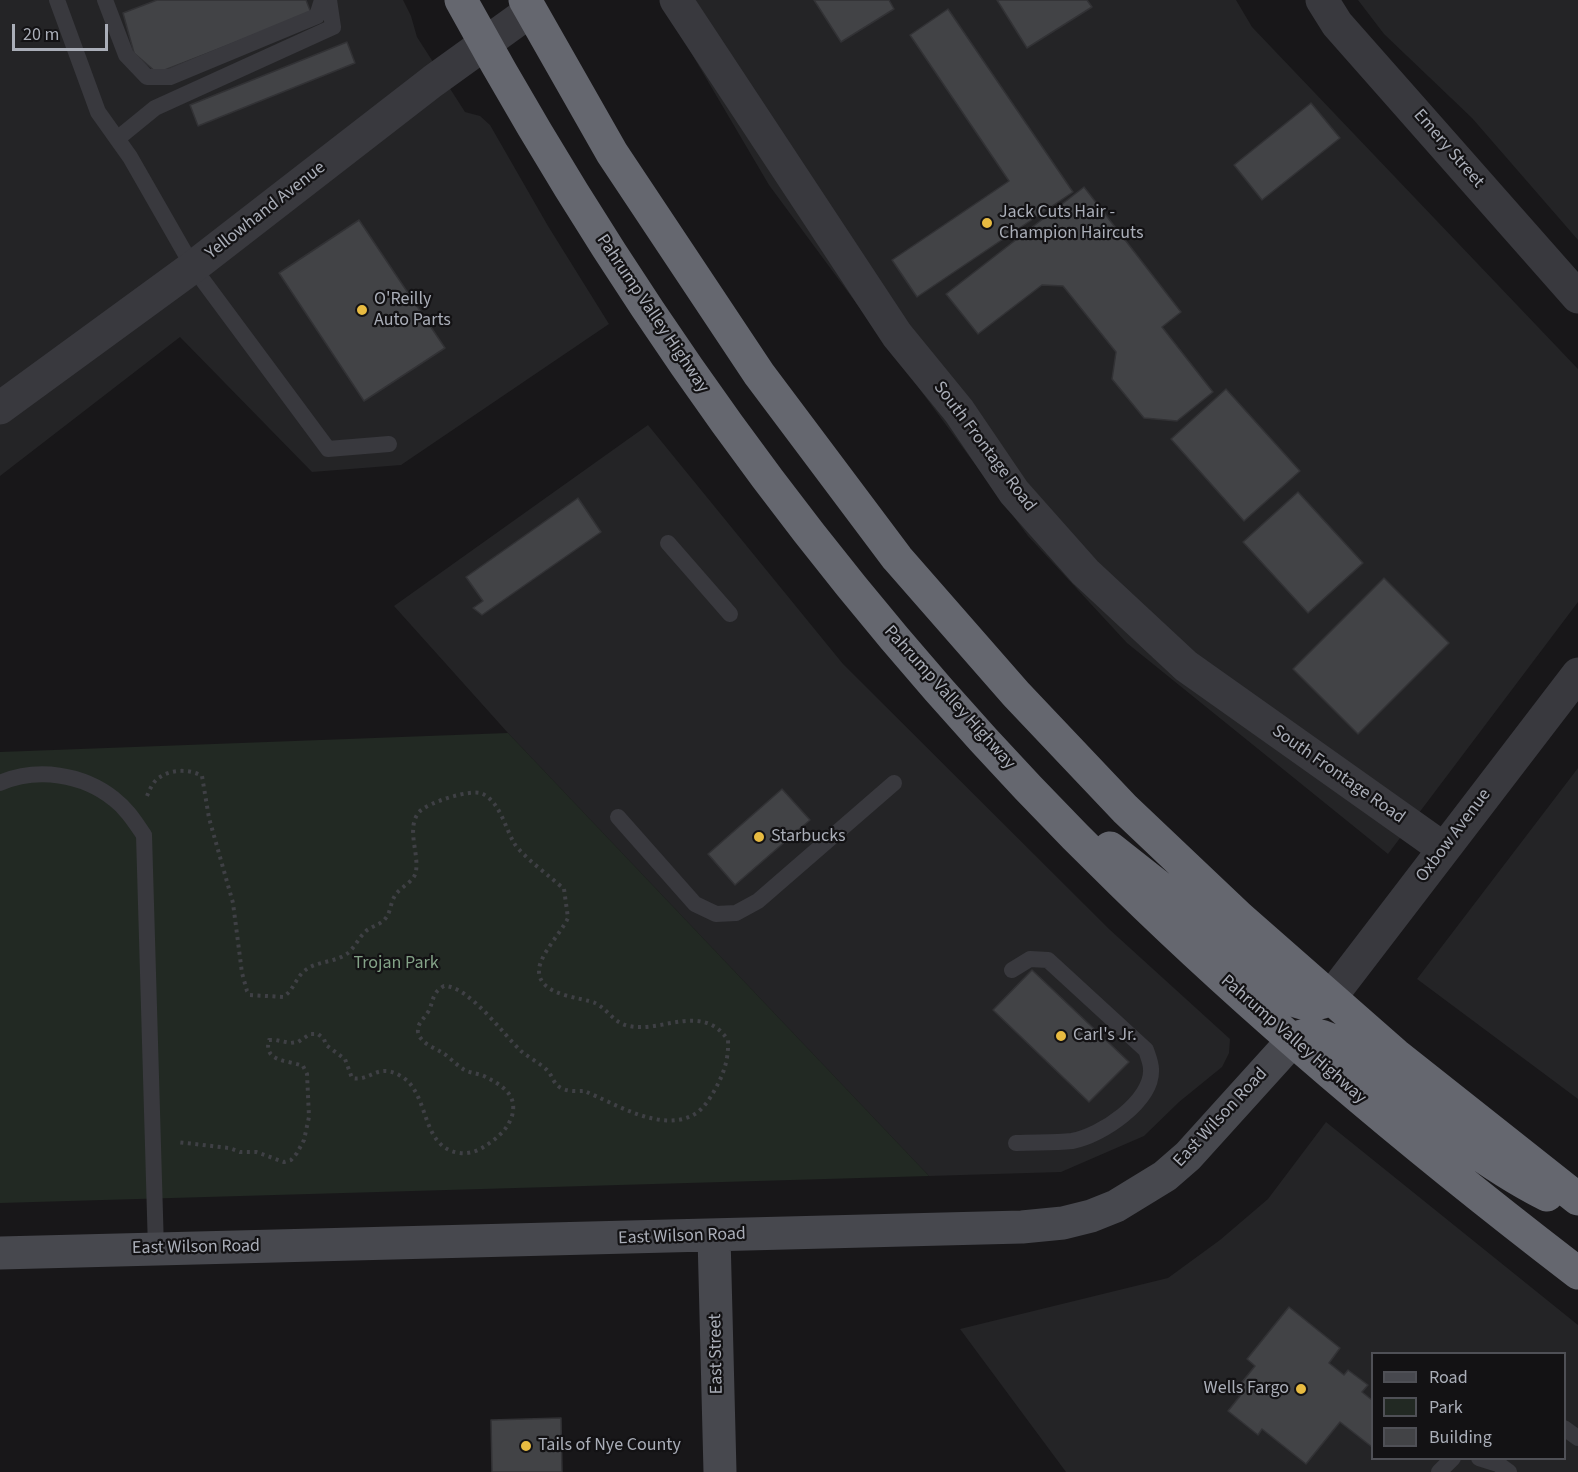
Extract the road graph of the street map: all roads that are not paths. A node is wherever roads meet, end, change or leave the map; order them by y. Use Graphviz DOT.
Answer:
graph roads {
  1 [pos="105,0"];
  2 [pos="322,0"];
  3 [pos="328,0"];
  4 [pos="461,0"];
  5 [pos="676,0"];
  6 [pos="1322,0"];
  7 [pos="63,2"];
  8 [pos="528,5"];
  9 [pos="484,43"];
  10 [pos="117,139"];
  11 [pos="193,267"];
  12 [pos="1578,297"];
  13 [pos="0,408"];
  14 [pos="389,444"];
  15 [pos="668,543"];
  16 [pos="730,614"];
  17 [pos="1578,674"];
  18 [pos="1021,779"];
  19 [pos="0,783"];
  20 [pos="894,783"];
  21 [pos="618,817"];
  22 [pos="1444,849"];
  23 [pos="1011,970"];
  24 [pos="1330,998"];
  25 [pos="1293,1040"];
  26 [pos="1016,1143"];
  27 [pos="1578,1199"];
  28 [pos="1578,1210"];
  29 [pos="714,1236"];
  30 [pos="156,1249"];
  31 [pos="0,1253"];
  32 [pos="1578,1273"];
  33 [pos="1451,1460"];
  34 [pos="1485,1460"];
  35 [pos="720,1472"];
  36 [pos="1439,1472"];
  37 [pos="1509,1472"];
  1 -- 2 [label="lane"];
  3 -- 10 [label="lane"];
  4 -- 9 [label="highway, Pahrump Valley Highway"];
  5 -- 22 [label="street, South Frontage Road"];
  6 -- 12 [label="street, Emery Street"];
  7 -- 10 [label="lane"];
  8 -- 9 [label="street, Yellowhand Avenue"];
  8 -- 24 [label="highway"];
  9 -- 11 [label="street, Yellowhand Avenue"];
  9 -- 18 [label="highway, Pahrump Valley Highway"];
  10 -- 11 [label="lane"];
  11 -- 13 [label="street, Yellowhand Avenue"];
  11 -- 14 [label="lane"];
  15 -- 16 [label="lane"];
  17 -- 22 [label="street, Oxbow Avenue"];
  18 -- 24 [label="highway"];
  18 -- 25 [label="highway, Pahrump Valley Highway"];
  19 -- 30 [label="lane"];
  20 -- 21 [label="lane"];
  22 -- 24 [label="street, Oxbow Avenue"];
  23 -- 26 [label="lane"];
  24 -- 27 [label="highway"];
  25 -- 28 [label="highway"];
  25 -- 29 [label="street, East Wilson Road"];
  25 -- 32 [label="highway, Pahrump Valley Highway"];
  29 -- 30 [label="street, East Wilson Road"];
  29 -- 35 [label="street, East Street"];
  30 -- 31 [label="street, East Wilson Road"];
  33 -- 36 [label="lane"];
  34 -- 37 [label="lane"];
}
